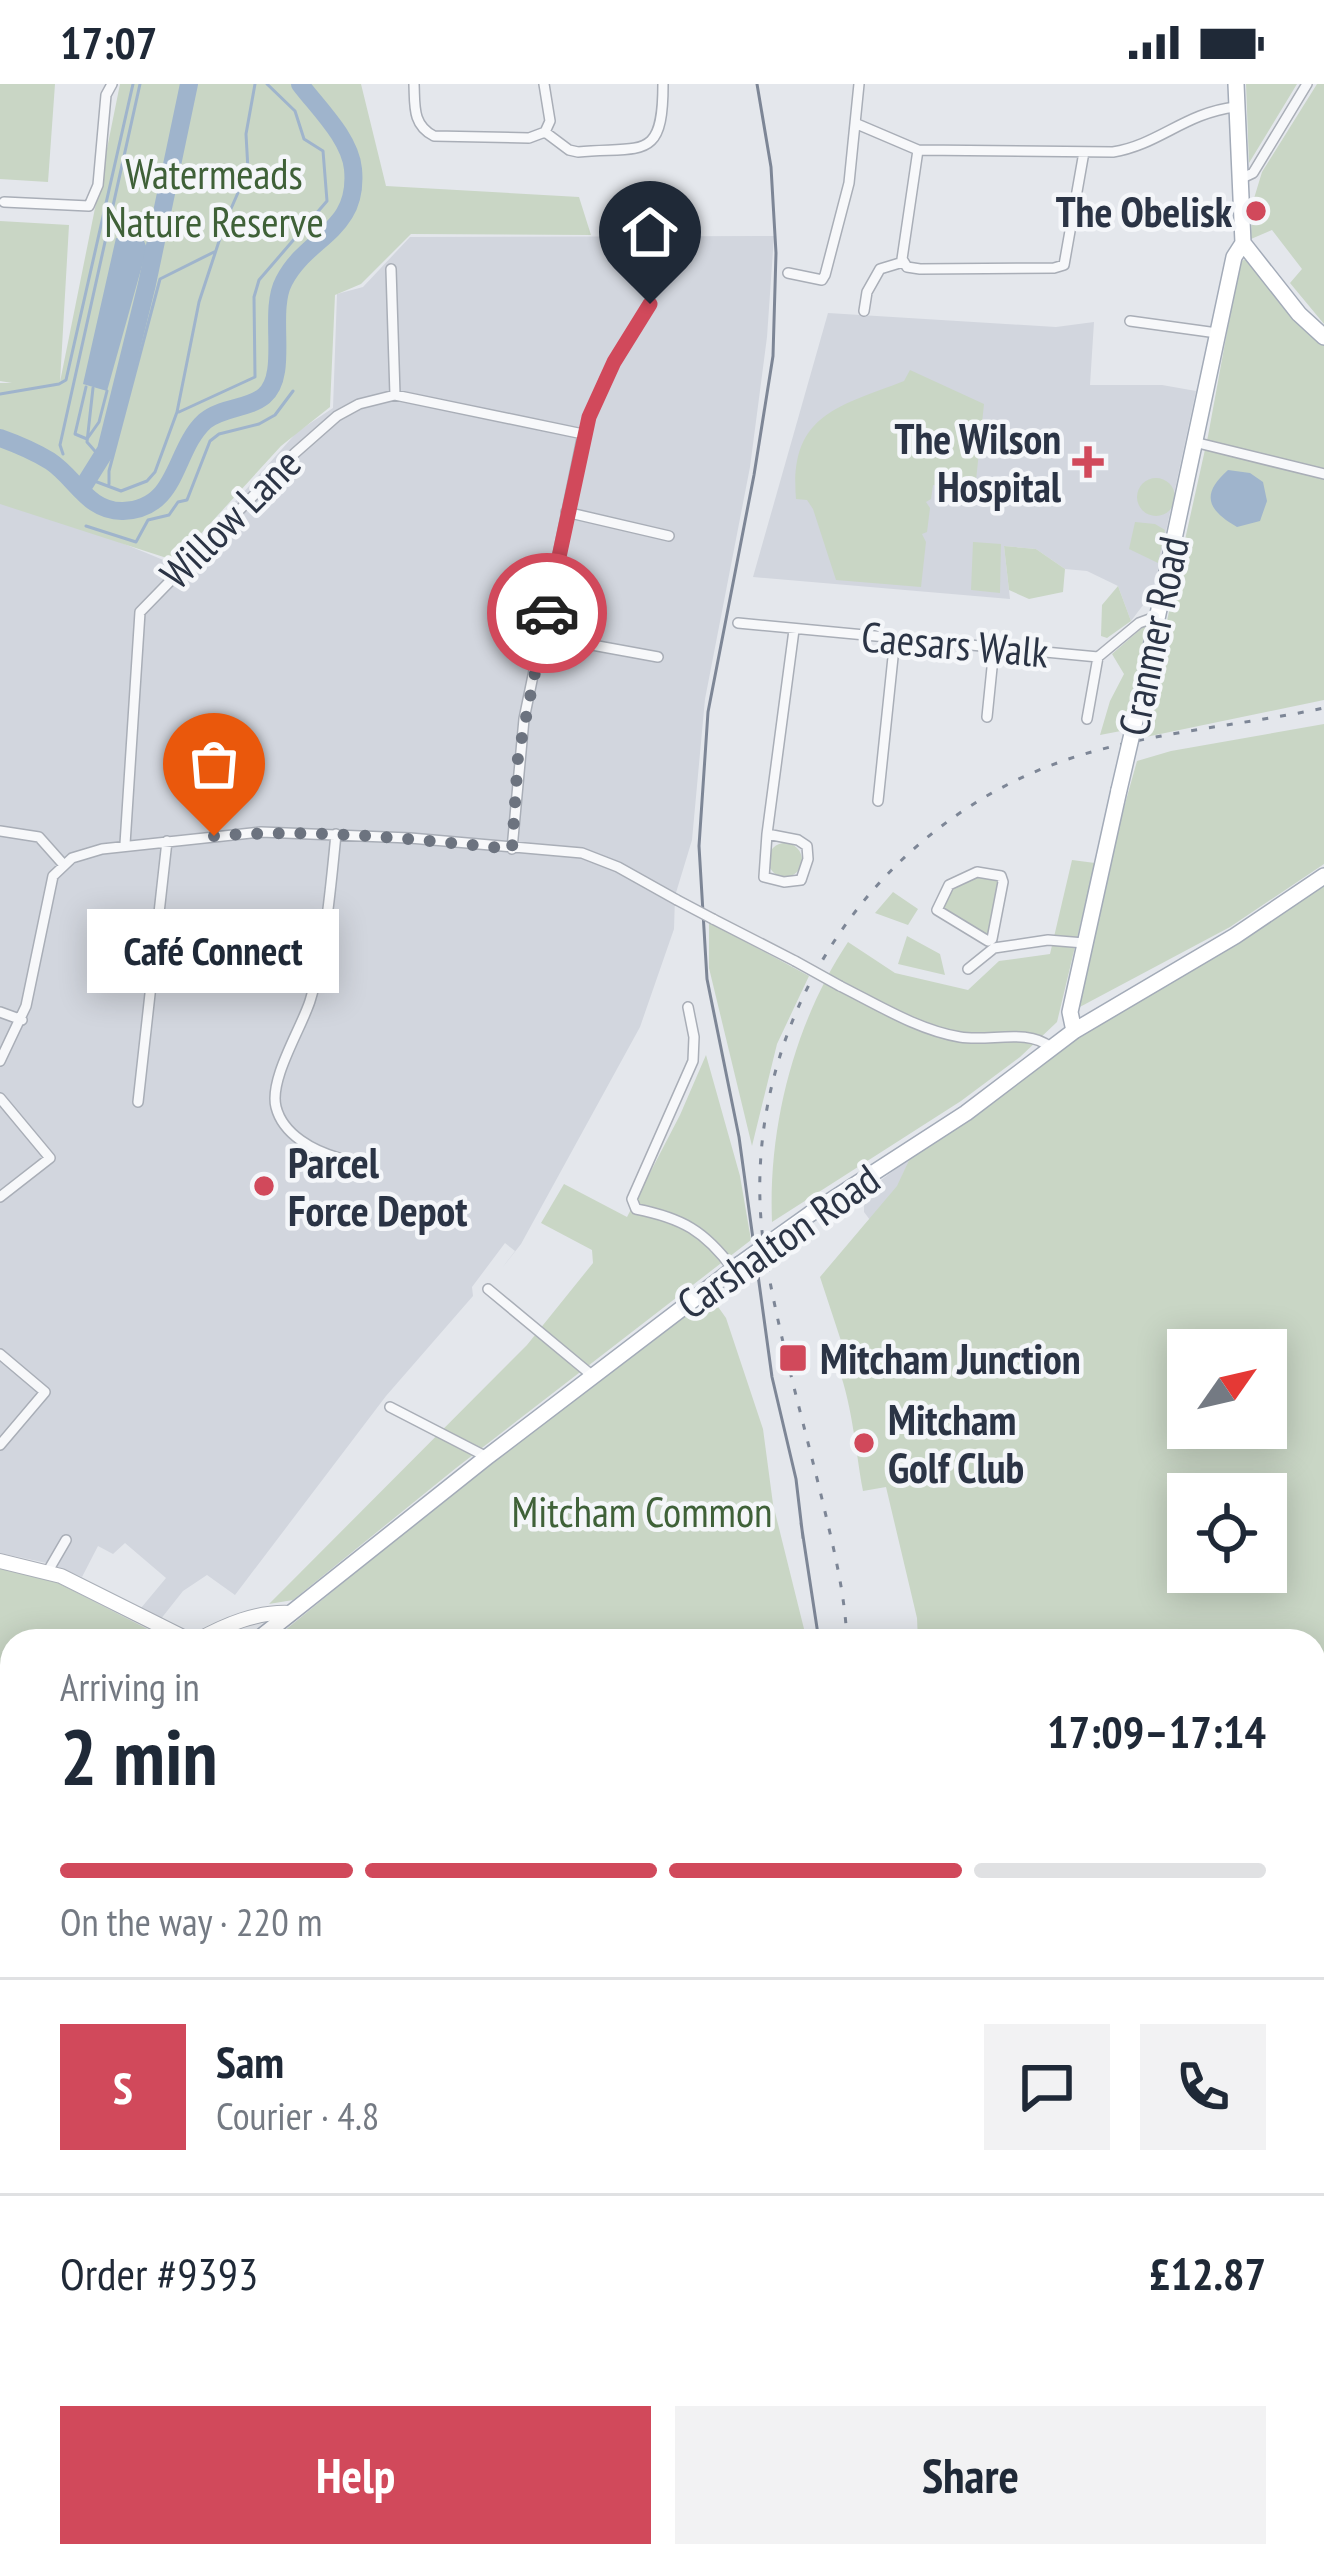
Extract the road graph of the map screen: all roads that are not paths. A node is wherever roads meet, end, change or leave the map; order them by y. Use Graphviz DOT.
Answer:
graph roads {
  1 [pos="112,84"];
  2 [pos="414,84"];
  3 [pos="544,84"];
  4 [pos="663,84"];
  5 [pos="859,84"];
  6 [pos="1236,84"];
  7 [pos="1307,84"];
  8 [pos="1235,107"];
  9 [pos="857,124"];
  10 [pos="545,132"];
  11 [pos="918,150"];
  12 [pos="1084,152"];
  13 [pos="1238,180"];
  14 [pos="4,202"];
  15 [pos="1243,243"];
  16 [pos="903,262"];
  17 [pos="391,269"];
  18 [pos="788,273"];
  19 [pos="650,304"];
  20 [pos="864,311"];
  21 [pos="1130,321"];
  22 [pos="1217,333"];
  23 [pos="1324,337"];
  24 [pos="395,395"];
  25 [pos="584,434"];
  26 [pos="1194,442"];
  27 [pos="1324,474"];
  28 [pos="566,512"];
  29 [pos="669,536"];
  30 [pos="1158,616"];
  31 [pos="738,623"];
  32 [pos="794,630"];
  33 [pos="543,636"];
  34 [pos="895,638"];
  35 [pos="994,648"];
  36 [pos="658,657"];
  37 [pos="1098,657"];
  38 [pos="987,717"];
  39 [pos="1088,719"];
  40 [pos="878,801"];
  41 [pos="0,832"];
  42 [pos="336,834"];
  43 [pos="767,834"];
  44 [pos="167,841"];
  45 [pos="125,844"];
  46 [pos="512,849"];
  47 [pos="63,864"];
  48 [pos="1324,876"];
  49 [pos="992,944"];
  50 [pos="1084,944"];
  51 [pos="968,970"];
  52 [pos="688,1007"];
  53 [pos="0,1012"];
  54 [pos="22,1019"];
  55 [pos="1074,1030"];
  56 [pos="1050,1047"];
  57 [pos="0,1061"];
  58 [pos="0,1097"];
  59 [pos="138,1102"];
  60 [pos="339,1158"];
  61 [pos="0,1197"];
  62 [pos="737,1267"];
  63 [pos="488,1288"];
  64 [pos="0,1354"];
  65 [pos="594,1377"];
  66 [pos="390,1407"];
  67 [pos="0,1445"];
  68 [pos="487,1457"];
  69 [pos="66,1540"];
  70 [pos="0,1562"];
  71 [pos="48,1571"];
  72 [pos="291,1613"];
  73 [pos="169,1629"];
  74 [pos="216,1629"];
  75 [pos="271,1629"];
  1 -- 14 [label="street"];
  2 -- 10 [label="street"];
  3 -- 10 [label="street"];
  4 -- 10 [label="street"];
  5 -- 9 [label="street"];
  6 -- 8 [label="main road"];
  7 -- 13 [label="street"];
  8 -- 12 [label="street"];
  8 -- 13 [label="main road"];
  9 -- 11 [label="street"];
  9 -- 18 [label="street"];
  11 -- 12 [label="street"];
  11 -- 16 [label="street"];
  12 -- 16 [label="street"];
  13 -- 15 [label="main road"];
  15 -- 22 [label="main road, Cranmer Road"];
  15 -- 23 [label="main road"];
  16 -- 20 [label="street"];
  17 -- 24 [label="street"];
  19 -- 25 [label="street"];
  21 -- 22 [label="street"];
  22 -- 26 [label="main road, Cranmer Road"];
  24 -- 25 [label="street"];
  24 -- 45 [label="street, Willow Lane"];
  25 -- 28 [label="street"];
  26 -- 27 [label="street"];
  26 -- 30 [label="main road, Cranmer Road"];
  28 -- 29 [label="street"];
  28 -- 33 [label="street"];
  30 -- 37 [label="street, Caesars Walk"];
  30 -- 50 [label="main road, Cranmer Road, bridge"];
  31 -- 32 [label="street, Caesars Walk"];
  32 -- 34 [label="street, Caesars Walk"];
  32 -- 43 [label="street"];
  33 -- 36 [label="street"];
  33 -- 46 [label="street"];
  34 -- 35 [label="street, Caesars Walk"];
  34 -- 40 [label="street"];
  35 -- 37 [label="street, Caesars Walk"];
  35 -- 38 [label="street"];
  37 -- 39 [label="street"];
  41 -- 47 [label="street"];
  42 -- 44 [label="street"];
  42 -- 46 [label="street"];
  42 -- 60 [label="street"];
  43 -- 43 [label="street"];
  44 -- 45 [label="street"];
  44 -- 59 [label="street"];
  45 -- 47 [label="street"];
  46 -- 56 [label="street, bridge"];
  47 -- 54 [label="street"];
  48 -- 55 [label="main road, Carshalton Road"];
  49 -- 49 [label="street"];
  49 -- 50 [label="street"];
  49 -- 51 [label="street"];
  50 -- 55 [label="main road, Cranmer Road"];
  52 -- 62 [label="street"];
  53 -- 54 [label="street"];
  54 -- 57 [label="street"];
  55 -- 56 [label="main road, Carshalton Road"];
  56 -- 62 [label="main road, Carshalton Road, bridge"];
  58 -- 61 [label="street"];
  62 -- 65 [label="main road, Carshalton Road"];
  63 -- 65 [label="street"];
  64 -- 67 [label="street"];
  65 -- 68 [label="main road, Carshalton Road"];
  66 -- 68 [label="street"];
  68 -- 72 [label="main road, Carshalton Road"];
  69 -- 71 [label="street"];
  70 -- 71 [label="street"];
  71 -- 73 [label="street"];
  72 -- 74 [label="street"];
  72 -- 75 [label="main road, Carshalton Road"];
}
